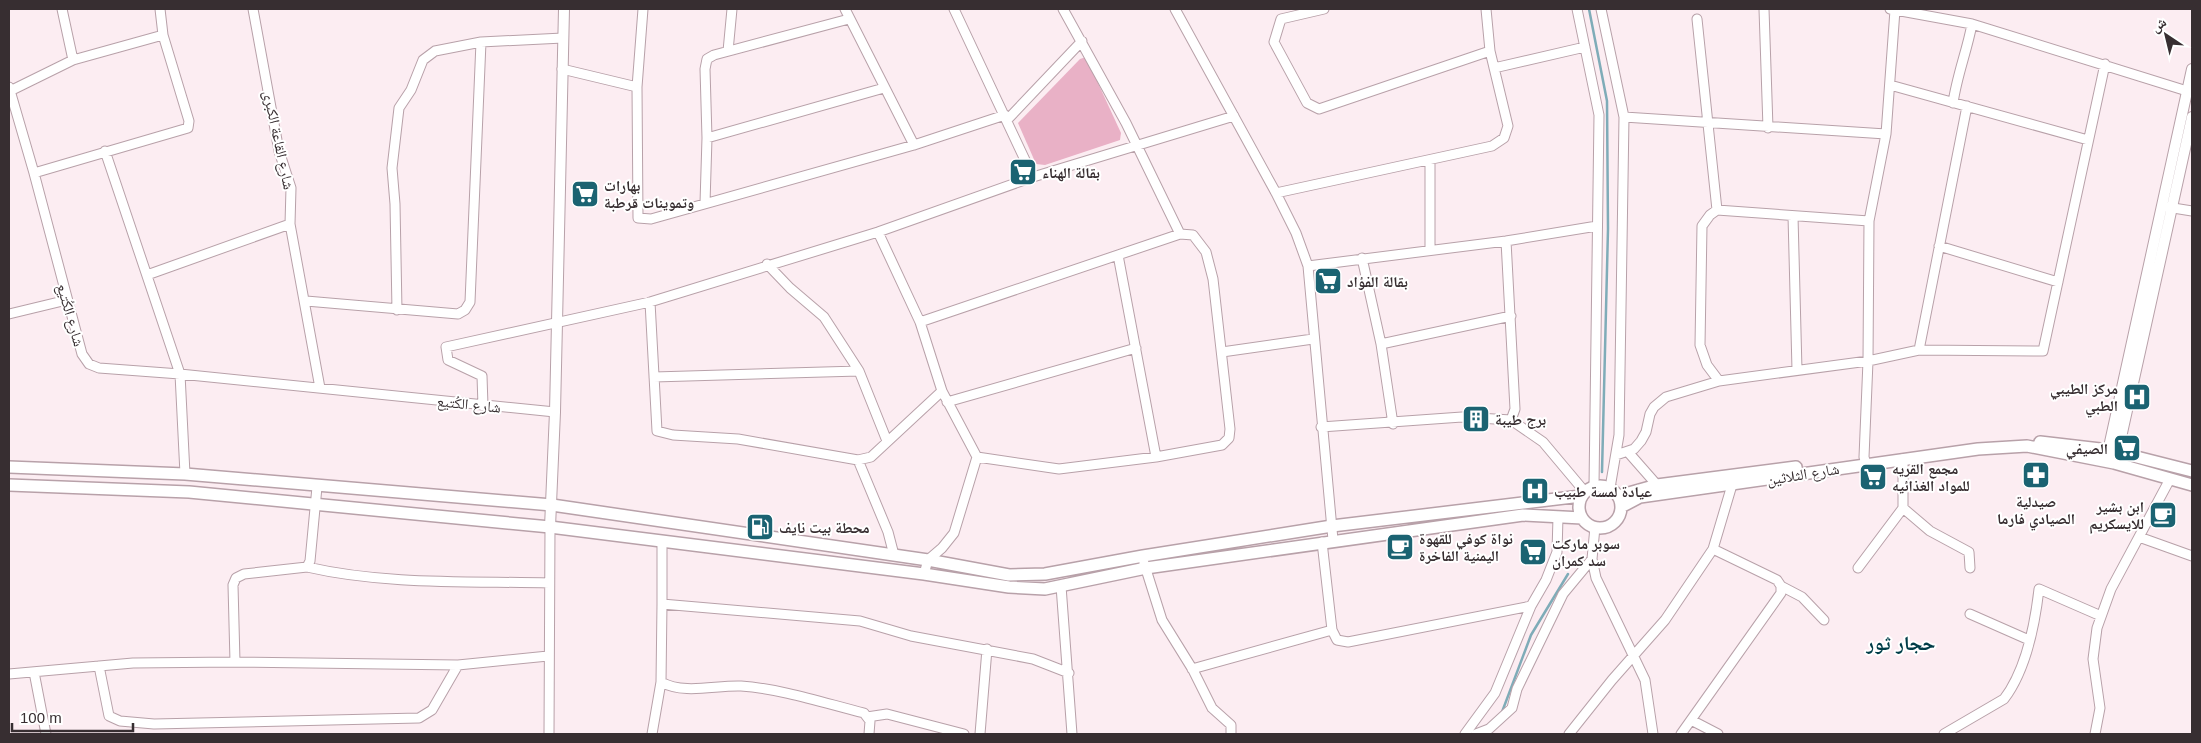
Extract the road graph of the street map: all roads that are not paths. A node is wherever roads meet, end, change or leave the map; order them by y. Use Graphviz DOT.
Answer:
graph roads {
  1 [pos="62,9"];
  2 [pos="160,9"];
  3 [pos="253,9"];
  4 [pos="564,9"];
  5 [pos="643,9"];
  6 [pos="732,9"];
  7 [pos="845,9"];
  8 [pos="954,9"];
  9 [pos="1063,9"];
  10 [pos="1175,9"];
  11 [pos="1324,9"];
  12 [pos="1486,9"];
  13 [pos="1578,9"];
  14 [pos="1601,9"];
  15 [pos="1764,9"];
  16 [pos="1892,9"];
  17 [pos="849,18"];
  18 [pos="1697,19"];
  19 [pos="1972,24"];
  20 [pos="163,35"];
  21 [pos="563,38"];
  22 [pos="1082,41"];
  23 [pos="481,42"];
  24 [pos="1585,47"];
  25 [pos="728,51"];
  26 [pos="1490,51"];
  27 [pos="73,60"];
  28 [pos="2105,64"];
  29 [pos="1494,68"];
  30 [pos="562,69"];
  31 [pos="2192,69"];
  32 [pos="1890,85"];
  33 [pos="638,87"];
  34 [pos="884,88"];
  35 [pos="9,89"];
  36 [pos="2187,91"];
  37 [pos="1953,103"];
  38 [pos="1966,106"];
  39 [pos="1234,116"];
  40 [pos="1006,117"];
  41 [pos="1624,117"];
  42 [pos="2192,117"];
  43 [pos="1710,123"];
  44 [pos="1768,128"];
  45 [pos="1886,134"];
  46 [pos="707,138"];
  47 [pos="2088,140"];
  48 [pos="914,145"];
  49 [pos="1136,145"];
  50 [pos="105,151"];
  51 [pos="1430,160"];
  52 [pos="34,173"];
  53 [pos="1033,177"];
  54 [pos="1276,193"];
  55 [pos="705,203"];
  56 [pos="2166,206"];
  57 [pos="1717,210"];
  58 [pos="2192,211"];
  59 [pos="1793,216"];
  60 [pos="1869,221"];
  61 [pos="290,224"];
  62 [pos="1597,226"];
  63 [pos="878,232"];
  64 [pos="1180,234"];
  65 [pos="1506,241"];
  66 [pos="1939,246"];
  67 [pos="1430,249"];
  68 [pos="1118,255"];
  69 [pos="1362,258"];
  70 [pos="767,264"];
  71 [pos="1308,266"];
  72 [pos="147,274"];
  73 [pos="2058,282"];
  74 [pos="67,300"];
  75 [pos="306,301"];
  76 [pos="650,302"];
  77 [pos="397,310"];
  78 [pos="9,314"];
  79 [pos="1511,316"];
  80 [pos="557,322"];
  81 [pos="920,322"];
  82 [pos="1313,339"];
  83 [pos="1381,344"];
  84 [pos="1136,348"];
  85 [pos="1919,350"];
  86 [pos="1222,352"];
  87 [pos="1868,361"];
  88 [pos="859,370"];
  89 [pos="1797,370"];
  90 [pos="180,374"];
  91 [pos="654,377"];
  92 [pos="1719,381"];
  93 [pos="320,388"];
  94 [pos="942,391"];
  95 [pos="947,402"];
  96 [pos="483,406"];
  97 [pos="555,412"];
  98 [pos="1511,420"];
  99 [pos="1393,424"];
  100 [pos="1321,427"];
  101 [pos="887,440"];
  102 [pos="1628,452"];
  103 [pos="1616,454"];
  104 [pos="977,457"];
  105 [pos="1156,457"];
  106 [pos="2112,457"];
  107 [pos="1903,459"];
  108 [pos="858,460"];
  109 [pos="1865,461"];
  110 [pos="9,467"];
  111 [pos="2192,472"];
  112 [pos="185,474"];
  113 [pos="2170,479"];
  114 [pos="9,485"];
  115 [pos="1657,485"];
  116 [pos="1732,485"];
  117 [pos="2192,485"];
  118 [pos="317,487"];
  119 [pos="1587,492"];
  120 [pos="1616,497"];
  121 [pos="315,504"];
  122 [pos="552,505"];
  123 [pos="1903,508"];
  124 [pos="1558,517"];
  125 [pos="1582,518"];
  126 [pos="1332,526"];
  127 [pos="550,527"];
  128 [pos="1595,527"];
  129 [pos="2139,537"];
  130 [pos="662,541"];
  131 [pos="1328,541"];
  132 [pos="1713,549"];
  133 [pos="894,555"];
  134 [pos="1143,556"];
  135 [pos="2192,556"];
  136 [pos="1592,559"];
  137 [pos="928,560"];
  138 [pos="307,567"];
  139 [pos="1146,568"];
  140 [pos="1858,568"];
  141 [pos="1970,568"];
  142 [pos="924,574"];
  143 [pos="548,583"];
  144 [pos="1061,586"];
  145 [pos="1781,586"];
  146 [pos="662,604"];
  147 [pos="1531,606"];
  148 [pos="1970,614"];
  149 [pos="2101,616"];
  150 [pos="1824,620"];
  151 [pos="1332,630"];
  152 [pos="2029,640"];
  153 [pos="987,649"];
  154 [pos="548,656"];
  155 [pos="1635,656"];
  156 [pos="235,662"];
  157 [pos="99,666"];
  158 [pos="458,666"];
  159 [pos="1192,669"];
  160 [pos="34,672"];
  161 [pos="1069,673"];
  162 [pos="9,674"];
  163 [pos="661,682"];
  164 [pos="867,717"];
  165 [pos="1691,720"];
  166 [pos="46,734"];
  167 [pos="549,734"];
  168 [pos="652,734"];
  169 [pos="869,734"];
  170 [pos="964,734"];
  171 [pos="980,734"];
  172 [pos="1072,734"];
  173 [pos="1231,734"];
  174 [pos="1465,734"];
  175 [pos="1476,734"];
  176 [pos="1569,734"];
  177 [pos="1652,734"];
  178 [pos="1681,734"];
  179 [pos="1718,734"];
  180 [pos="1944,734"];
  181 [pos="2095,734"];
  1 -- 27 [label="street"];
  2 -- 20 [label="street"];
  3 -- 61 [label="street, شارع القاعة الكبرى"];
  4 -- 21 [label="street"];
  5 -- 33 [label="street"];
  6 -- 25 [label="street"];
  7 -- 17 [label="street"];
  8 -- 40 [label="street"];
  9 -- 22 [label="street"];
  10 -- 39 [label="street"];
  11 -- 26 [label="street"];
  12 -- 26 [label="street"];
  13 -- 24 [label="street"];
  14 -- 41 [label="street"];
  15 -- 44 [label="street"];
  16 -- 19 [label="street"];
  16 -- 32 [label="street"];
  17 -- 25 [label="street"];
  17 -- 34 [label="street"];
  18 -- 43 [label="street"];
  19 -- 28 [label="street"];
  19 -- 37 [label="street"];
  20 -- 27 [label="street"];
  20 -- 50 [label="street"];
  21 -- 23 [label="street"];
  21 -- 30 [label="street"];
  22 -- 40 [label="street"];
  22 -- 49 [label="street"];
  23 -- 77 [label="street"];
  23 -- 77 [label="street"];
  24 -- 29 [label="street"];
  24 -- 62 [label="street"];
  25 -- 46 [label="street"];
  26 -- 29 [label="street"];
  27 -- 35 [label="street"];
  28 -- 36 [label="street"];
  28 -- 47 [label="street"];
  29 -- 51 [label="street"];
  30 -- 33 [label="street"];
  30 -- 80 [label="street"];
  31 -- 36 [label="street"];
  32 -- 37 [label="street"];
  32 -- 45 [label="street"];
  33 -- 55 [label="street"];
  34 -- 46 [label="street"];
  34 -- 48 [label="street"];
  35 -- 52 [label="street, شارع الكُتيع"];
  36 -- 56 [label="street"];
  37 -- 38 [label="street"];
  38 -- 47 [label="street"];
  38 -- 66 [label="street"];
  39 -- 49 [label="street"];
  39 -- 54 [label="street"];
  40 -- 48 [label="street"];
  40 -- 53 [label="street"];
  41 -- 43 [label="street"];
  41 -- 103 [label="street"];
  42 -- 56 [label="street"];
  43 -- 44 [label="street"];
  43 -- 57 [label="street"];
  44 -- 45 [label="street"];
  45 -- 60 [label="street"];
  46 -- 55 [label="street"];
  47 -- 73 [label="street"];
  48 -- 55 [label="street"];
  49 -- 53 [label="street"];
  49 -- 64 [label="street"];
  50 -- 52 [label="street"];
  50 -- 72 [label="street"];
  51 -- 54 [label="street"];
  51 -- 67 [label="street"];
  52 -- 74 [label="street, شارع الكُتيع"];
  53 -- 63 [label="street"];
  54 -- 71 [label="street"];
  56 -- 58 [label="street"];
  56 -- 106 [label="street"];
  57 -- 59 [label="street"];
  57 -- 92 [label="street"];
  59 -- 60 [label="street"];
  59 -- 89 [label="street"];
  60 -- 87 [label="street"];
  61 -- 72 [label="street"];
  61 -- 75 [label="street, شارع القاعة الكبرى"];
  62 -- 65 [label="street"];
  62 -- 119 [label="street"];
  63 -- 70 [label="street"];
  63 -- 81 [label="street"];
  64 -- 68 [label="street"];
  64 -- 86 [label="street"];
  65 -- 67 [label="street"];
  65 -- 79 [label="street"];
  66 -- 73 [label="street"];
  66 -- 85 [label="street"];
  67 -- 69 [label="street"];
  68 -- 81 [label="street"];
  68 -- 84 [label="street"];
  69 -- 71 [label="street"];
  69 -- 83 [label="street"];
  70 -- 76 [label="street"];
  70 -- 88 [label="street"];
  71 -- 82 [label="street"];
  72 -- 90 [label="street"];
  73 -- 85 [label="street"];
  74 -- 78 [label="street"];
  74 -- 90 [label="street, شارع الكُتيع"];
  75 -- 77 [label="street"];
  75 -- 93 [label="street, شارع القاعة الكبرى"];
  76 -- 80 [label="street"];
  76 -- 91 [label="street"];
  79 -- 83 [label="street"];
  79 -- 98 [label="street"];
  80 -- 96 [label="street"];
  80 -- 97 [label="street"];
  81 -- 94 [label="street"];
  82 -- 86 [label="street"];
  82 -- 100 [label="street"];
  83 -- 99 [label="street"];
  84 -- 95 [label="street"];
  84 -- 105 [label="street"];
  85 -- 87 [label="street"];
  86 -- 105 [label="street"];
  87 -- 89 [label="street"];
  87 -- 109 [label="street"];
  88 -- 91 [label="street"];
  88 -- 101 [label="street"];
  89 -- 92 [label="street"];
  90 -- 93 [label="street, شارع الكُتيع"];
  90 -- 112 [label="street"];
  91 -- 108 [label="street"];
  92 -- 102 [label="street"];
  93 -- 96 [label="street, شارع الكُتيع"];
  94 -- 95 [label="street"];
  94 -- 101 [label="street"];
  95 -- 104 [label="street"];
  96 -- 97 [label="street, شارع الكُتيع"];
  97 -- 122 [label="street"];
  98 -- 99 [label="street"];
  98 -- 119 [label="street"];
  99 -- 100 [label="street"];
  100 -- 126 [label="street"];
  101 -- 108 [label="street"];
  102 -- 103 [label="street"];
  102 -- 115 [label="street"];
  103 -- 120 [label="street"];
  104 -- 105 [label="street"];
  104 -- 137 [label="street"];
  106 -- 107 [label="main road, شارع الثلاثين"];
  106 -- 109 [label="main road, شارع الثلاثين"];
  106 -- 111 [label="main road, شارع الثلاثين"];
  106 -- 113 [label="main road, شارع الثلاثين"];
  107 -- 109 [label="main road, شارع الثلاثين"];
  107 -- 123 [label="street"];
  108 -- 133 [label="street"];
  109 -- 115 [label="main road, شارع الثلاثين"];
  109 -- 116 [label="main road, شارع الثلاثين"];
  110 -- 112 [label="main road"];
  112 -- 118 [label="main road"];
  113 -- 117 [label="main road, شارع الثلاثين"];
  113 -- 129 [label="street"];
  114 -- 121 [label="main road"];
  115 -- 120 [label="main road, شارع الثلاثين"];
  116 -- 120 [label="main road, شارع الثلاثين"];
  116 -- 132 [label="street"];
  118 -- 121 [label="street"];
  118 -- 122 [label="main road"];
  119 -- 120 [label="main road"];
  119 -- 125 [label="main road"];
  119 -- 126 [label="main road"];
  120 -- 128 [label="main road"];
  121 -- 127 [label="main road"];
  121 -- 138 [label="street"];
  122 -- 127 [label="street"];
  122 -- 133 [label="main road"];
  123 -- 140 [label="street"];
  123 -- 141 [label="street"];
  124 -- 125 [label="main road"];
  124 -- 131 [label="main road"];
  124 -- 147 [label="street"];
  125 -- 128 [label="main road"];
  126 -- 131 [label="street"];
  126 -- 134 [label="main road"];
  127 -- 130 [label="main road"];
  127 -- 143 [label="street"];
  128 -- 136 [label="street"];
  129 -- 135 [label="street"];
  129 -- 149 [label="street"];
  130 -- 142 [label="main road"];
  130 -- 146 [label="street"];
  131 -- 139 [label="main road"];
  131 -- 151 [label="street"];
  132 -- 145 [label="street"];
  132 -- 155 [label="street"];
  133 -- 137 [label="main road"];
  134 -- 137 [label="main road"];
  134 -- 139 [label="street"];
  136 -- 155 [label="street"];
  136 -- 175 [label="street"];
  137 -- 142 [label="street"];
  138 -- 143 [label="street"];
  138 -- 156 [label="street"];
  139 -- 144 [label="main road"];
  139 -- 159 [label="street"];
  142 -- 144 [label="main road"];
  143 -- 154 [label="street"];
  144 -- 161 [label="street"];
  145 -- 150 [label="street"];
  145 -- 165 [label="street"];
  146 -- 153 [label="street"];
  146 -- 163 [label="street"];
  147 -- 151 [label="street"];
  147 -- 174 [label="street"];
  148 -- 152 [label="street"];
  149 -- 152 [label="street"];
  149 -- 181 [label="street"];
  151 -- 159 [label="street"];
  152 -- 180 [label="street"];
  153 -- 161 [label="street"];
  153 -- 171 [label="street"];
  154 -- 158 [label="street"];
  154 -- 167 [label="street"];
  155 -- 176 [label="street"];
  155 -- 177 [label="street"];
  156 -- 157 [label="street"];
  156 -- 158 [label="street"];
  157 -- 158 [label="street"];
  157 -- 160 [label="street"];
  159 -- 173 [label="street"];
  160 -- 162 [label="street"];
  160 -- 166 [label="street"];
  161 -- 172 [label="street"];
  163 -- 164 [label="street"];
  163 -- 168 [label="street"];
  164 -- 169 [label="street"];
  164 -- 170 [label="street"];
  165 -- 178 [label="street"];
  165 -- 179 [label="street"];
}
